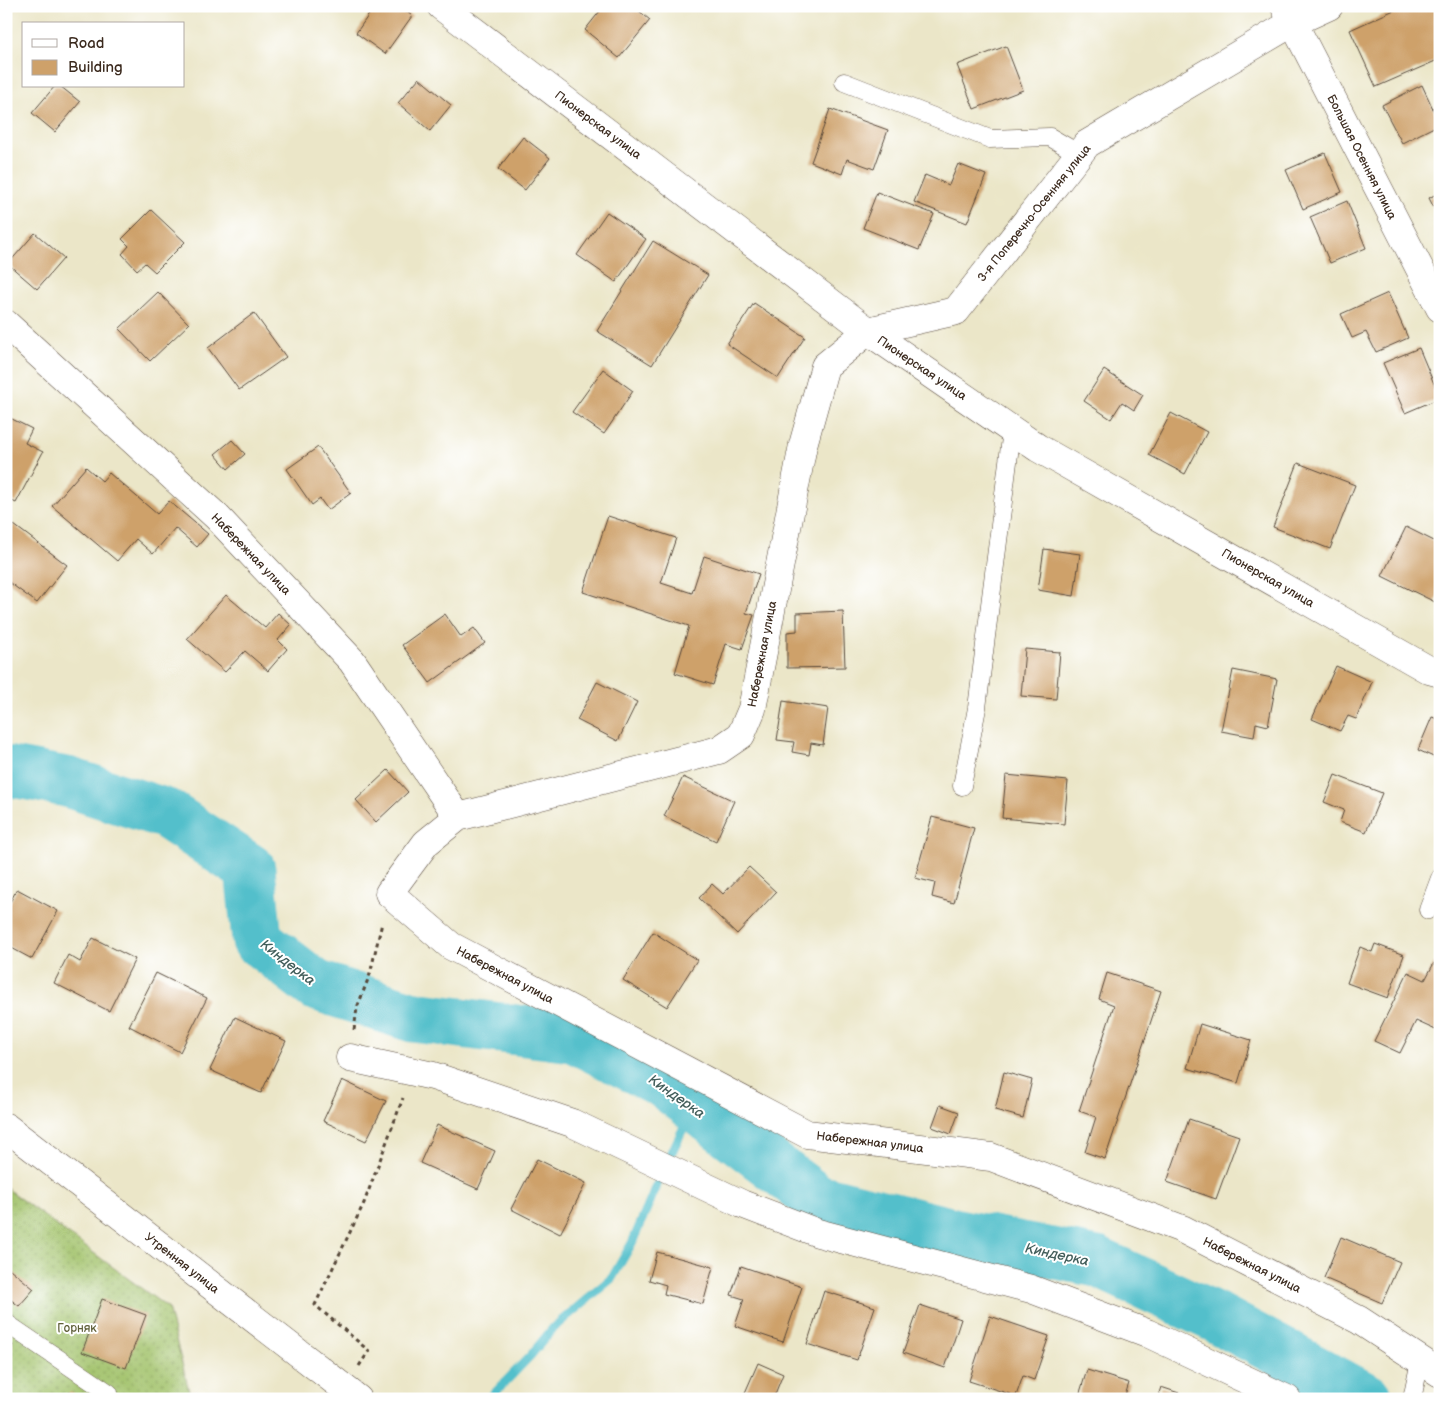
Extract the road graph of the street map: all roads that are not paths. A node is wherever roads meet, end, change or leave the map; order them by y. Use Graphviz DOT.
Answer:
graph roads {
  1 [pos="441,6"];
  2 [pos="1329,6"];
  3 [pos="1288,15"];
  4 [pos="844,82"];
  5 [pos="1079,154"];
  6 [pos="1440,308"];
  7 [pos="6,324"];
  8 [pos="868,331"];
  9 [pos="1012,430"];
  10 [pos="1440,673"];
  11 [pos="962,786"];
  12 [pos="458,817"];
  13 [pos="1440,878"];
  14 [pos="1428,910"];
  15 [pos="350,1058"];
  16 [pos="6,1127"];
  17 [pos="6,1323"];
  18 [pos="1430,1367"];
  19 [pos="352,1394"];
  20 [pos="109,1399"];
  21 [pos="1287,1399"];
  22 [pos="1412,1399"];
  1 -- 8 [label="street, Пионерская улица"];
  2 -- 3 [label="street, 3-я Поперечно-Осенняя улица"];
  3 -- 5 [label="street, 3-я Поперечно-Осенняя улица"];
  3 -- 6 [label="street, Большая Осенняя улица"];
  4 -- 5 [label="lane"];
  5 -- 8 [label="street, 3-я Поперечно-Осенняя улица"];
  7 -- 12 [label="street, Набережная улица"];
  8 -- 9 [label="street, Пионерская улица"];
  8 -- 12 [label="street, Набережная улица"];
  9 -- 10 [label="street, Пионерская улица"];
  9 -- 11 [label="lane"];
  12 -- 18 [label="street, Набережная улица"];
  13 -- 14 [label="lane"];
  15 -- 21 [label="street"];
  16 -- 19 [label="street, Утренняя улица"];
  17 -- 20 [label="lane"];
  18 -- 22 [label="lane"];
}
